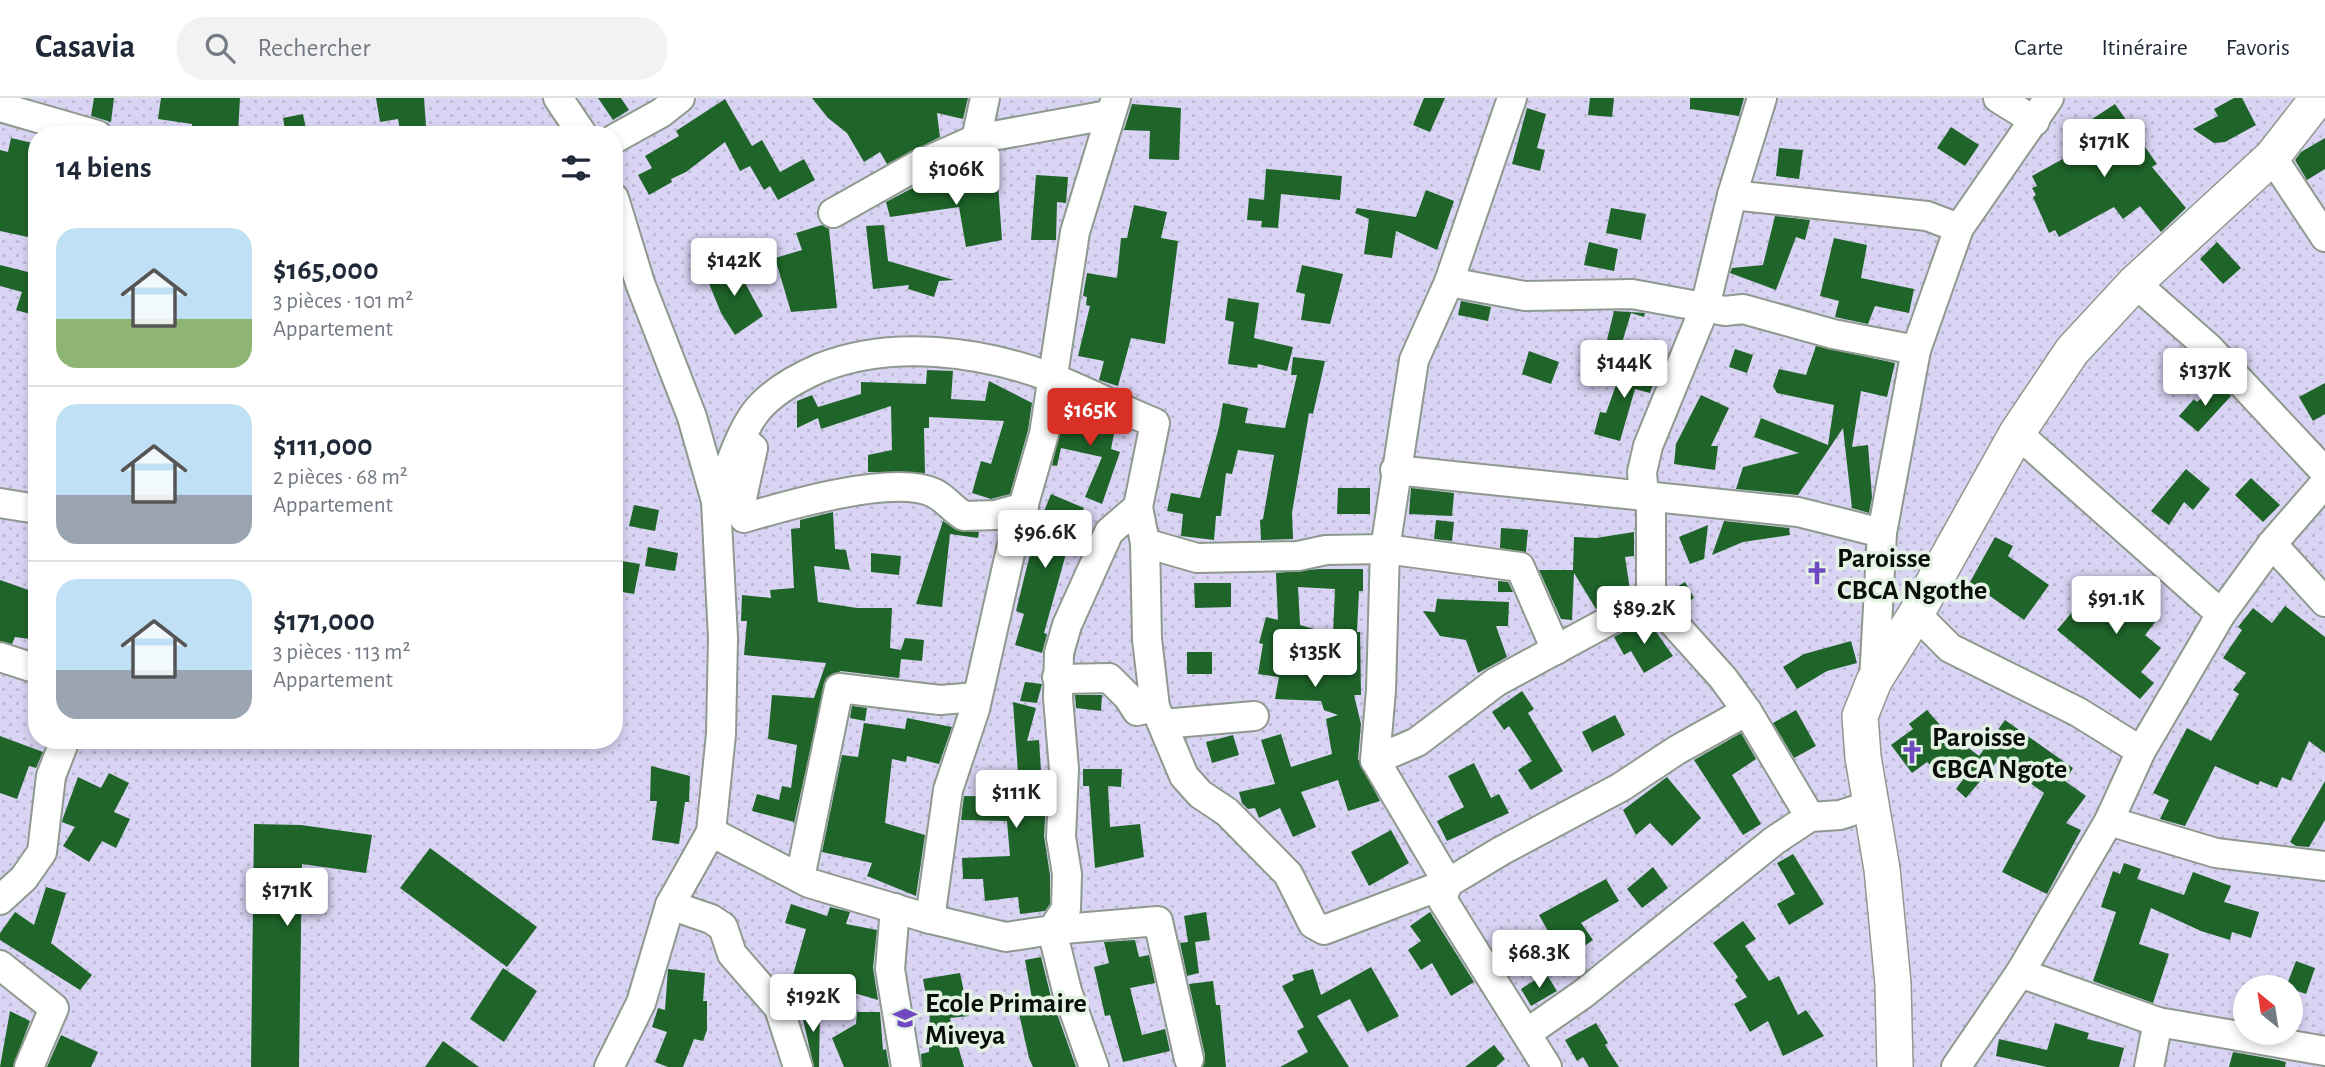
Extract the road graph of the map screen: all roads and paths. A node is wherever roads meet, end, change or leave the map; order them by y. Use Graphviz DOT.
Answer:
graph roads {
  1 [pos="558,98"];
  2 [pos="680,98"];
  3 [pos="985,98"];
  4 [pos="1512,98"];
  5 [pos="1762,98"];
  6 [pos="1998,98"];
  7 [pos="2318,98"];
  8 [pos="0,107"];
  9 [pos="1112,107"];
  10 [pos="2042,109"];
  11 [pos="66,126"];
  12 [pos="577,126"];
  13 [pos="623,134"];
  14 [pos="976,139"];
  15 [pos="2272,157"];
  16 [pos="1732,195"];
  17 [pos="833,213"];
  18 [pos="623,227"];
  19 [pos="1959,228"];
  20 [pos="2325,237"];
  21 [pos="1449,282"];
  22 [pos="2135,283"];
  23 [pos="1705,307"];
  24 [pos="1916,350"];
  25 [pos="1053,378"];
  26 [pos="2017,433"];
  27 [pos="742,439"];
  28 [pos="1395,470"];
  29 [pos="2325,472"];
  30 [pos="2325,483"];
  31 [pos="1644,497"];
  32 [pos="716,500"];
  33 [pos="0,503"];
  34 [pos="1024,506"];
  35 [pos="1138,507"];
  36 [pos="28,508"];
  37 [pos="1882,533"];
  38 [pos="1145,543"];
  39 [pos="2272,544"];
  40 [pos="1384,549"];
  41 [pos="1651,598"];
  42 [pos="2325,602"];
  43 [pos="1916,614"];
  44 [pos="2221,614"];
  45 [pos="1556,650"];
  46 [pos="0,657"];
  47 [pos="28,666"];
  48 [pos="1057,677"];
  49 [pos="1874,681"];
  50 [pos="977,697"];
  51 [pos="1747,710"];
  52 [pos="1159,715"];
  53 [pos="1254,716"];
  54 [pos="62,749"];
  55 [pos="2141,751"];
  56 [pos="1375,760"];
  57 [pos="1871,805"];
  58 [pos="1810,817"];
  59 [pos="2109,821"];
  60 [pos="711,832"];
  61 [pos="2325,866"];
  62 [pos="800,878"];
  63 [pos="1448,883"];
  64 [pos="0,900"];
  65 [pos="670,905"];
  66 [pos="895,908"];
  67 [pos="930,919"];
  68 [pos="1052,930"];
  69 [pos="0,965"];
  70 [pos="2020,973"];
  71 [pos="2158,1023"];
  72 [pos="1527,1033"];
  73 [pos="2325,1051"];
  74 [pos="1189,1059"];
  75 [pos="29,1067"];
  76 [pos="608,1067"];
  77 [pos="798,1067"];
  78 [pos="906,1067"];
  79 [pos="1094,1067"];
  80 [pos="1547,1067"];
  81 [pos="1895,1067"];
  82 [pos="1956,1067"];
  83 [pos="2149,1067"];
  1 -- 12 [label="street"];
  2 -- 13 [label="street"];
  3 -- 14 [label="street"];
  4 -- 21 [label="street"];
  5 -- 16 [label="street"];
  6 -- 10 [label="street"];
  7 -- 15 [label="street"];
  8 -- 11 [label="street"];
  9 -- 14 [label="street"];
  9 -- 25 [label="street"];
  10 -- 19 [label="street"];
  14 -- 17 [label="street"];
  15 -- 20 [label="street"];
  15 -- 22 [label="street"];
  16 -- 19 [label="street"];
  16 -- 23 [label="street"];
  18 -- 32 [label="street"];
  19 -- 24 [label="street"];
  21 -- 23 [label="street"];
  21 -- 28 [label="street"];
  22 -- 26 [label="street"];
  22 -- 29 [label="street"];
  23 -- 24 [label="street"];
  23 -- 31 [label="street"];
  24 -- 37 [label="street"];
  25 -- 27 [label="street"];
  25 -- 34 [label="street"];
  25 -- 35 [label="street"];
  26 -- 43 [label="street"];
  26 -- 44 [label="street"];
  27 -- 32 [label="street"];
  27 -- 34 [label="street"];
  28 -- 31 [label="street"];
  28 -- 40 [label="street"];
  30 -- 39 [label="street"];
  31 -- 37 [label="street"];
  31 -- 41 [label="street"];
  32 -- 60 [label="street"];
  33 -- 36 [label="street"];
  34 -- 50 [label="street"];
  35 -- 38 [label="street"];
  35 -- 48 [label="street"];
  37 -- 49 [label="street"];
  38 -- 40 [label="street"];
  38 -- 52 [label="street"];
  39 -- 42 [label="street"];
  39 -- 44 [label="street"];
  40 -- 45 [label="street"];
  40 -- 56 [label="street"];
  41 -- 45 [label="street"];
  41 -- 51 [label="street"];
  43 -- 49 [label="street"];
  43 -- 55 [label="street"];
  44 -- 55 [label="street"];
  45 -- 56 [label="street"];
  46 -- 47 [label="street"];
  48 -- 52 [label="street"];
  48 -- 68 [label="street"];
  49 -- 57 [label="street"];
  50 -- 62 [label="street"];
  50 -- 67 [label="street"];
  51 -- 58 [label="street"];
  51 -- 63 [label="street"];
  52 -- 53 [label="street"];
  52 -- 63 [label="street"];
  54 -- 64 [label="street"];
  55 -- 59 [label="street"];
  56 -- 63 [label="street"];
  57 -- 58 [label="street"];
  57 -- 81 [label="street"];
  58 -- 72 [label="street"];
  59 -- 61 [label="street"];
  59 -- 70 [label="street"];
  60 -- 62 [label="street"];
  60 -- 65 [label="street"];
  62 -- 66 [label="street"];
  63 -- 72 [label="street"];
  65 -- 76 [label="street"];
  65 -- 77 [label="street"];
  66 -- 67 [label="street"];
  66 -- 78 [label="street"];
  67 -- 68 [label="street"];
  68 -- 74 [label="street"];
  68 -- 79 [label="street"];
  69 -- 75 [label="street"];
  70 -- 71 [label="street"];
  70 -- 82 [label="street"];
  71 -- 73 [label="street"];
  71 -- 83 [label="street"];
  72 -- 80 [label="street"];
}
